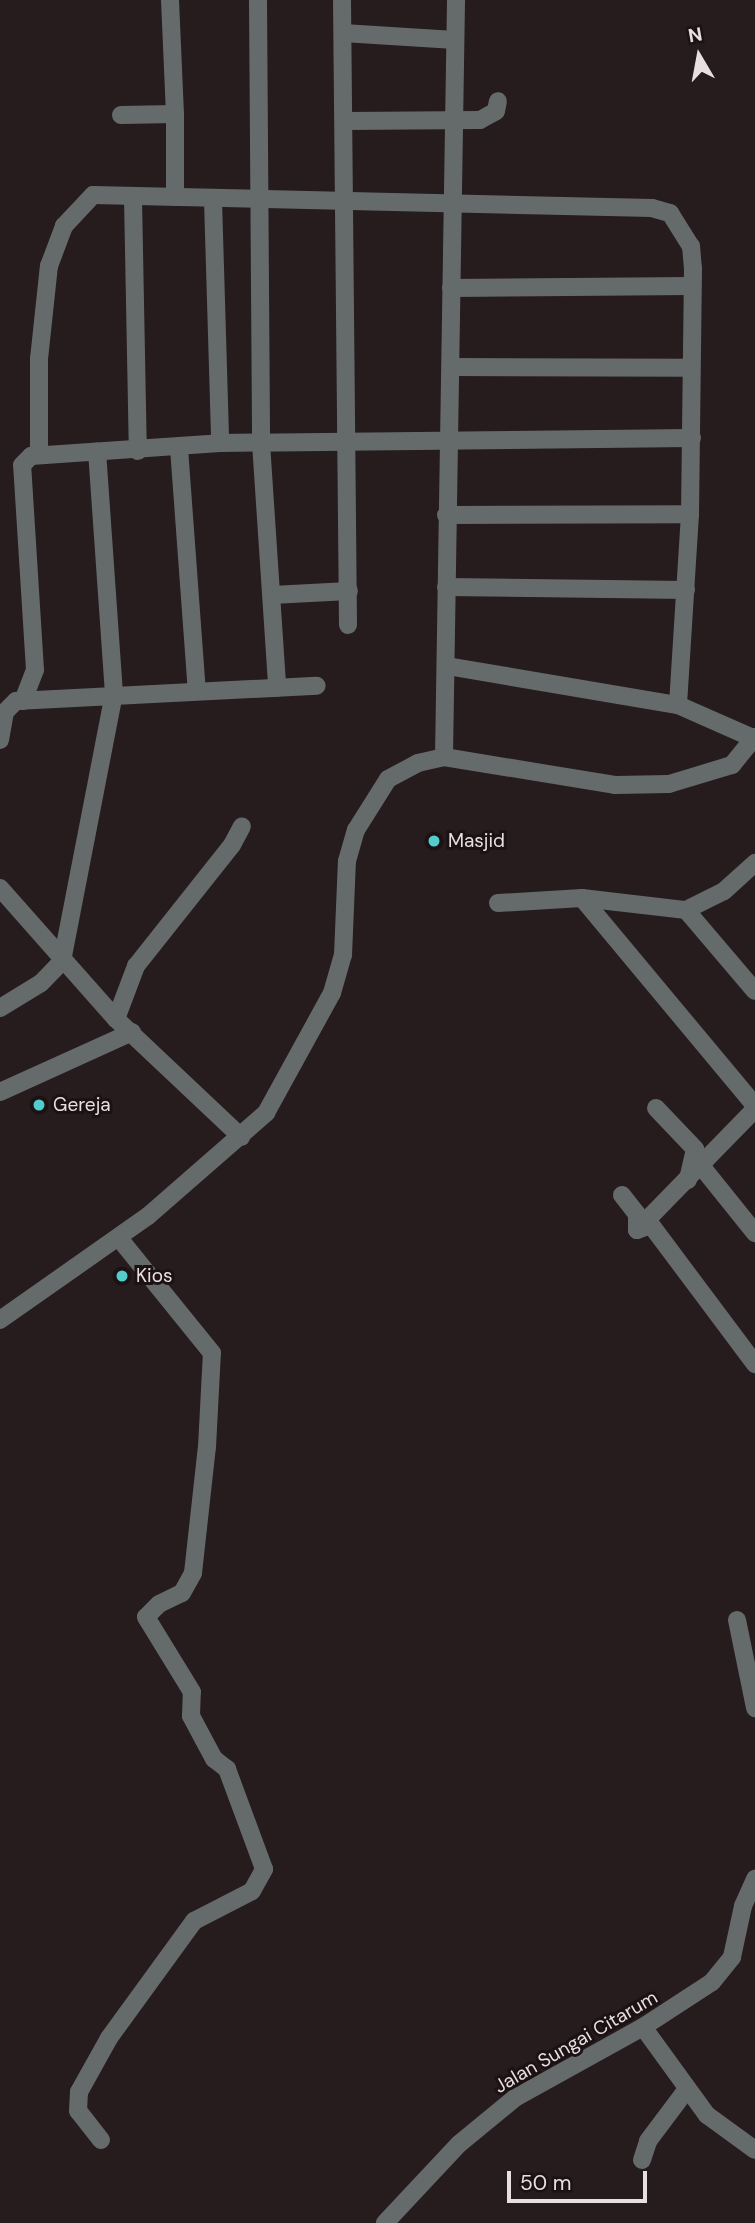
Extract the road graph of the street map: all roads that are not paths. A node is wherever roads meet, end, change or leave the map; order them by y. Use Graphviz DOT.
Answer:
graph roads {
  1 [pos="170,0"];
  2 [pos="258,0"];
  3 [pos="342,0"];
  4 [pos="456,0"];
  5 [pos="343,33"];
  6 [pos="455,40"];
  7 [pos="498,101"];
  8 [pos="175,114"];
  9 [pos="121,115"];
  10 [pos="345,121"];
  11 [pos="453,122"];
  12 [pos="174,197"];
  13 [pos="133,198"];
  14 [pos="213,200"];
  15 [pos="260,202"];
  16 [pos="346,202"];
  17 [pos="452,206"];
  18 [pos="691,286"];
  19 [pos="451,288"];
  20 [pos="451,367"];
  21 [pos="691,368"];
  22 [pos="692,438"];
  23 [pos="220,443"];
  24 [pos="261,443"];
  25 [pos="446,444"];
  26 [pos="343,445"];
  27 [pos="179,448"];
  28 [pos="138,451"];
  29 [pos="97,452"];
  30 [pos="39,455"];
  31 [pos="690,514"];
  32 [pos="446,515"];
  33 [pos="446,587"];
  34 [pos="686,590"];
  35 [pos="349,591"];
  36 [pos="272,595"];
  37 [pos="348,625"];
  38 [pos="447,666"];
  39 [pos="317,685"];
  40 [pos="277,687"];
  41 [pos="197,691"];
  42 [pos="114,694"];
  43 [pos="23,701"];
  44 [pos="678,705"];
  45 [pos="2,719"];
  46 [pos="755,738"];
  47 [pos="0,740"];
  48 [pos="444,757"];
  49 [pos="242,826"];
  50 [pos="755,863"];
  51 [pos="0,888"];
  52 [pos="582,898"];
  53 [pos="498,903"];
  54 [pos="686,910"];
  55 [pos="62,961"];
  56 [pos="752,982"];
  57 [pos="0,1008"];
  58 [pos="116,1018"];
  59 [pos="132,1032"];
  60 [pos="0,1092"];
  61 [pos="656,1108"];
  62 [pos="755,1108"];
  63 [pos="241,1138"];
  64 [pos="702,1167"];
  65 [pos="688,1180"];
  66 [pos="622,1195"];
  67 [pos="637,1230"];
  68 [pos="755,1233"];
  69 [pos="118,1237"];
  70 [pos="0,1320"];
  71 [pos="755,1364"];
  72 [pos="737,1619"];
  73 [pos="755,1708"];
  74 [pos="755,1879"];
  75 [pos="747,1924"];
  76 [pos="643,2027"];
  77 [pos="687,2089"];
  78 [pos="100,2140"];
  79 [pos="755,2150"];
  80 [pos="642,2160"];
  81 [pos="385,2223"];
  1 -- 8 [label="street"];
  2 -- 15 [label="street"];
  3 -- 5 [label="street"];
  4 -- 6 [label="street"];
  5 -- 6 [label="street"];
  5 -- 10 [label="street"];
  6 -- 11 [label="street"];
  7 -- 11 [label="street"];
  8 -- 9 [label="street"];
  8 -- 12 [label="street"];
  10 -- 11 [label="street"];
  10 -- 16 [label="street"];
  11 -- 17 [label="street"];
  12 -- 13 [label="street"];
  12 -- 14 [label="street"];
  13 -- 28 [label="street"];
  13 -- 30 [label="street"];
  14 -- 15 [label="street"];
  14 -- 23 [label="street"];
  15 -- 16 [label="street"];
  15 -- 24 [label="street"];
  16 -- 17 [label="street"];
  16 -- 26 [label="street"];
  17 -- 18 [label="street"];
  17 -- 19 [label="street"];
  18 -- 19 [label="street"];
  18 -- 21 [label="street"];
  19 -- 20 [label="street"];
  20 -- 21 [label="street"];
  20 -- 25 [label="street"];
  21 -- 22 [label="street"];
  22 -- 25 [label="street"];
  22 -- 31 [label="street"];
  23 -- 24 [label="street"];
  23 -- 27 [label="street"];
  24 -- 26 [label="street"];
  24 -- 36 [label="street"];
  25 -- 26 [label="street"];
  25 -- 32 [label="street"];
  26 -- 35 [label="street"];
  27 -- 28 [label="street"];
  27 -- 41 [label="street"];
  28 -- 29 [label="street"];
  29 -- 30 [label="street"];
  29 -- 42 [label="street"];
  30 -- 43 [label="street"];
  31 -- 32 [label="street"];
  31 -- 34 [label="street"];
  32 -- 33 [label="street"];
  33 -- 34 [label="street"];
  33 -- 38 [label="street"];
  34 -- 44 [label="street"];
  35 -- 36 [label="street"];
  35 -- 37 [label="street"];
  36 -- 40 [label="street"];
  38 -- 44 [label="street"];
  38 -- 48 [label="street"];
  39 -- 40 [label="street"];
  40 -- 41 [label="street"];
  41 -- 42 [label="street"];
  42 -- 43 [label="street"];
  42 -- 55 [label="street"];
  43 -- 45 [label="street"];
  44 -- 46 [label="street"];
  45 -- 47 [label="street"];
  46 -- 48 [label="street"];
  48 -- 63 [label="street"];
  49 -- 58 [label="street"];
  50 -- 54 [label="street"];
  51 -- 55 [label="street"];
  52 -- 53 [label="street"];
  52 -- 54 [label="street"];
  52 -- 62 [label="street"];
  54 -- 56 [label="street"];
  55 -- 57 [label="street"];
  55 -- 58 [label="street"];
  58 -- 59 [label="street"];
  59 -- 60 [label="street"];
  59 -- 63 [label="street"];
  61 -- 65 [label="street"];
  62 -- 64 [label="street"];
  63 -- 69 [label="street"];
  64 -- 65 [label="street"];
  64 -- 68 [label="street"];
  65 -- 67 [label="street"];
  66 -- 67 [label="street"];
  67 -- 71 [label="street"];
  69 -- 70 [label="street"];
  69 -- 78 [label="street"];
  72 -- 73 [label="street"];
  74 -- 75 [label="street, Jalan Sungai Citarum"];
  75 -- 76 [label="street, Jalan Sungai Citarum"];
  76 -- 77 [label="street"];
  76 -- 81 [label="street, Jalan Sungai Citarum"];
  77 -- 79 [label="street"];
  77 -- 80 [label="street"];
}
